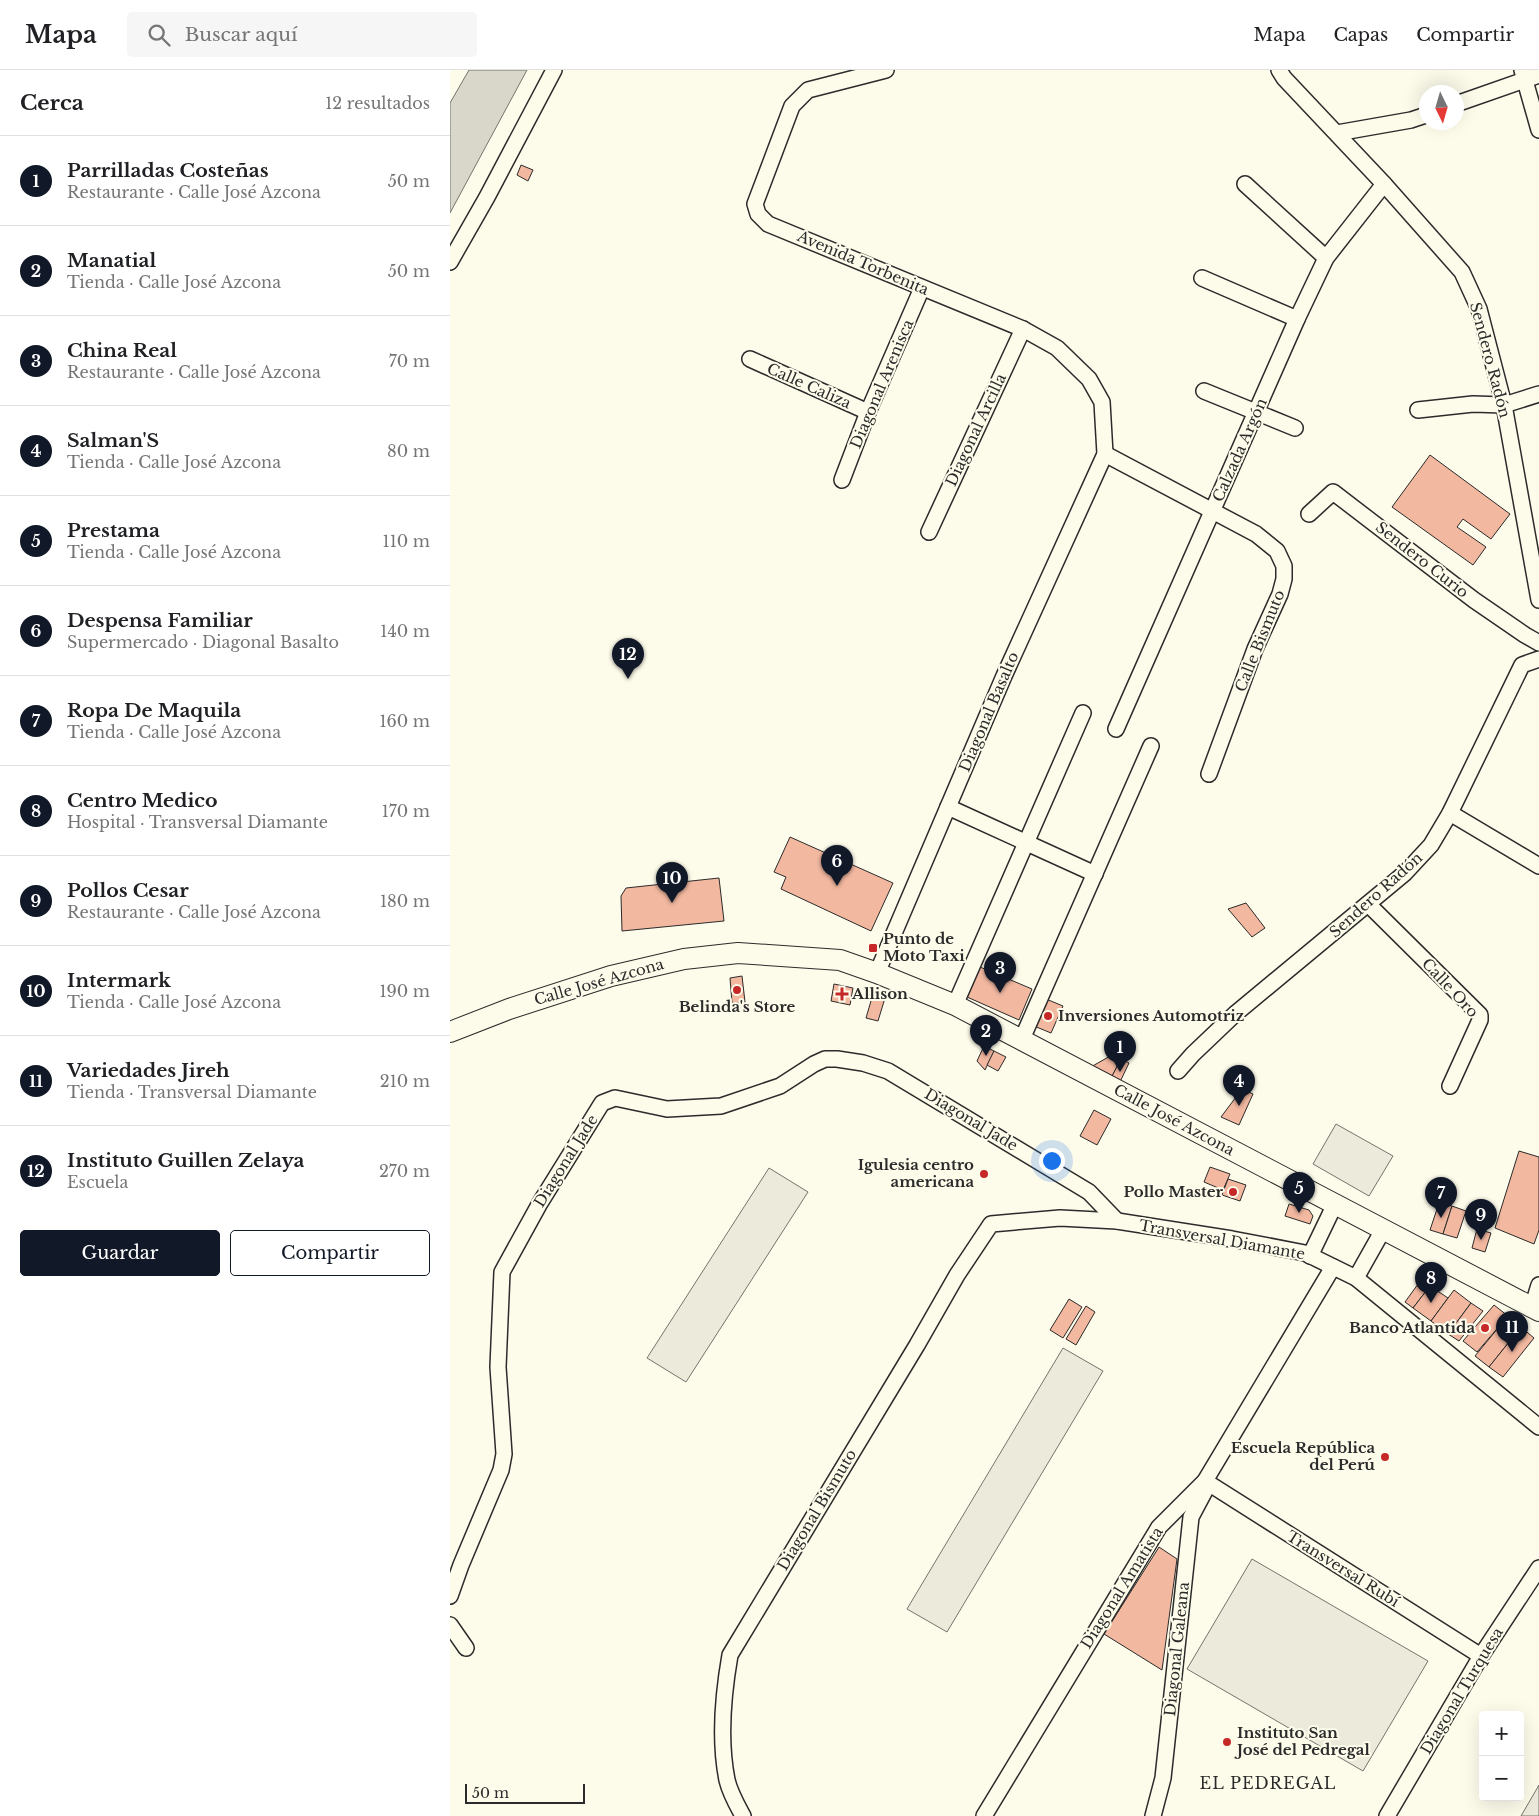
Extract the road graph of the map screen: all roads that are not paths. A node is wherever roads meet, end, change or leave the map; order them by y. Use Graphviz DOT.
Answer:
graph roads {
  1 [pos="554,70"];
  2 [pos="886,70"];
  3 [pos="1279,70"];
  4 [pos="1529,75"];
  5 [pos="1464,101"];
  6 [pos="1419,117"];
  7 [pos="1539,130"];
  8 [pos="1337,133"];
  9 [pos="1245,184"];
  10 [pos="1384,184"];
  11 [pos="1326,258"];
  12 [pos="450,262"];
  13 [pos="1202,278"];
  14 [pos="922,288"];
  15 [pos="1297,319"];
  16 [pos="1023,329"];
  17 [pos="750,359"];
  18 [pos="1204,391"];
  19 [pos="1539,394"];
  20 [pos="1504,405"];
  21 [pos="1418,410"];
  22 [pos="868,412"];
  23 [pos="1257,412"];
  24 [pos="1295,428"];
  25 [pos="1105,454"];
  26 [pos="842,480"];
  27 [pos="1212,512"];
  28 [pos="1309,514"];
  29 [pos="929,532"];
  30 [pos="1539,600"];
  31 [pos="1539,643"];
  32 [pos="1539,659"];
  33 [pos="1083,713"];
  34 [pos="1116,729"];
  35 [pos="1151,746"];
  36 [pos="1209,774"];
  37 [pos="948,807"];
  38 [pos="1450,813"];
  39 [pos="1026,842"];
  40 [pos="1539,866"];
  41 [pos="1095,874"];
  42 [pos="1368,904"];
  43 [pos="877,973"];
  44 [pos="955,1005"];
  45 [pos="450,1032"];
  46 [pos="1022,1039"];
  47 [pos="1178,1071"];
  48 [pos="1450,1086"];
  49 [pos="1335,1204"];
  50 [pos="1117,1221"];
  51 [pos="991,1224"];
  52 [pos="1383,1230"];
  53 [pos="1310,1256"];
  54 [pos="1333,1267"];
  55 [pos="1356,1278"];
  56 [pos="1539,1286"];
  57 [pos="1536,1309"];
  58 [pos="1539,1427"];
  59 [pos="1207,1483"];
  60 [pos="1539,1568"];
  61 [pos="450,1596"];
  62 [pos="450,1624"];
  63 [pos="466,1648"];
  64 [pos="1481,1656"];
  65 [pos="743,1816"];
  66 [pos="984,1816"];
  67 [pos="1153,1816"];
  68 [pos="1387,1816"];
  1 -- 12 [label="street"];
  2 -- 14 [label="street, Avenida Torbenita"];
  3 -- 8 [label="street, Sendero Radón"];
  4 -- 5 [label="street"];
  4 -- 7 [label="street"];
  6 -- 8 [label="street"];
  8 -- 10 [label="street, Sendero Radón"];
  9 -- 11 [label="street"];
  10 -- 11 [label="street, Calzada Argón"];
  10 -- 20 [label="street, Sendero Radón"];
  11 -- 15 [label="street, Calzada Argón"];
  13 -- 15 [label="street"];
  14 -- 16 [label="street, Avenida Torbenita"];
  14 -- 22 [label="street, Diagonal Arenisca"];
  15 -- 23 [label="street, Calzada Argón"];
  16 -- 25 [label="street, Avenida Torbenita"];
  16 -- 29 [label="street, Diagonal Arcilla"];
  17 -- 22 [label="street, Calle Caliza"];
  18 -- 23 [label="street"];
  19 -- 20 [label="street"];
  20 -- 21 [label="street"];
  20 -- 30 [label="street, Sendero Radón"];
  22 -- 26 [label="street, Diagonal Arenisca"];
  23 -- 24 [label="street"];
  23 -- 27 [label="street, Calzada Argón"];
  25 -- 27 [label="street, Calle Bismuto"];
  25 -- 37 [label="street, Diagonal Basalto"];
  27 -- 34 [label="street, Calzada Argón"];
  27 -- 36 [label="street, Calle Bismuto"];
  28 -- 31 [label="street, Sendero Curio"];
  32 -- 38 [label="street, Sendero Radón"];
  33 -- 39 [label="street"];
  35 -- 41 [label="street"];
  37 -- 39 [label="street"];
  37 -- 43 [label="street, Diagonal Basalto"];
  38 -- 40 [label="street"];
  38 -- 42 [label="street, Sendero Radón"];
  39 -- 41 [label="street"];
  39 -- 44 [label="street"];
  41 -- 46 [label="street"];
  42 -- 47 [label="street, Sendero Radón"];
  42 -- 48 [label="street, Calle Oro"];
  43 -- 44 [label="main road, Calle José Azcona"];
  43 -- 45 [label="main road, Calle José Azcona"];
  44 -- 46 [label="main road, Calle José Azcona"];
  46 -- 49 [label="main road, Calle José Azcona"];
  49 -- 52 [label="main road, Calle José Azcona"];
  49 -- 53 [label="street"];
  50 -- 51 [label="street, Transversal Diamante"];
  50 -- 53 [label="street, Transversal Diamante"];
  50 -- 61 [label="street, Diagonal Jade"];
  51 -- 65 [label="street, Diagonal Bismuto"];
  52 -- 55 [label="street"];
  52 -- 57 [label="main road, Calle José Azcona"];
  53 -- 54 [label="street, Transversal Diamante"];
  54 -- 55 [label="street, Transversal Diamante"];
  54 -- 59 [label="street, Diagonal Amatista"];
  55 -- 58 [label="street, Transversal Diamante"];
  56 -- 57 [label="street"];
  59 -- 64 [label="street, Transversal Rubí"];
  59 -- 66 [label="street, Diagonal Amatista"];
  59 -- 67 [label="street, Diagonal Galeana"];
  60 -- 64 [label="street, Diagonal Turquesa"];
  62 -- 63 [label="street"];
  64 -- 68 [label="street, Diagonal Turquesa"];
}
